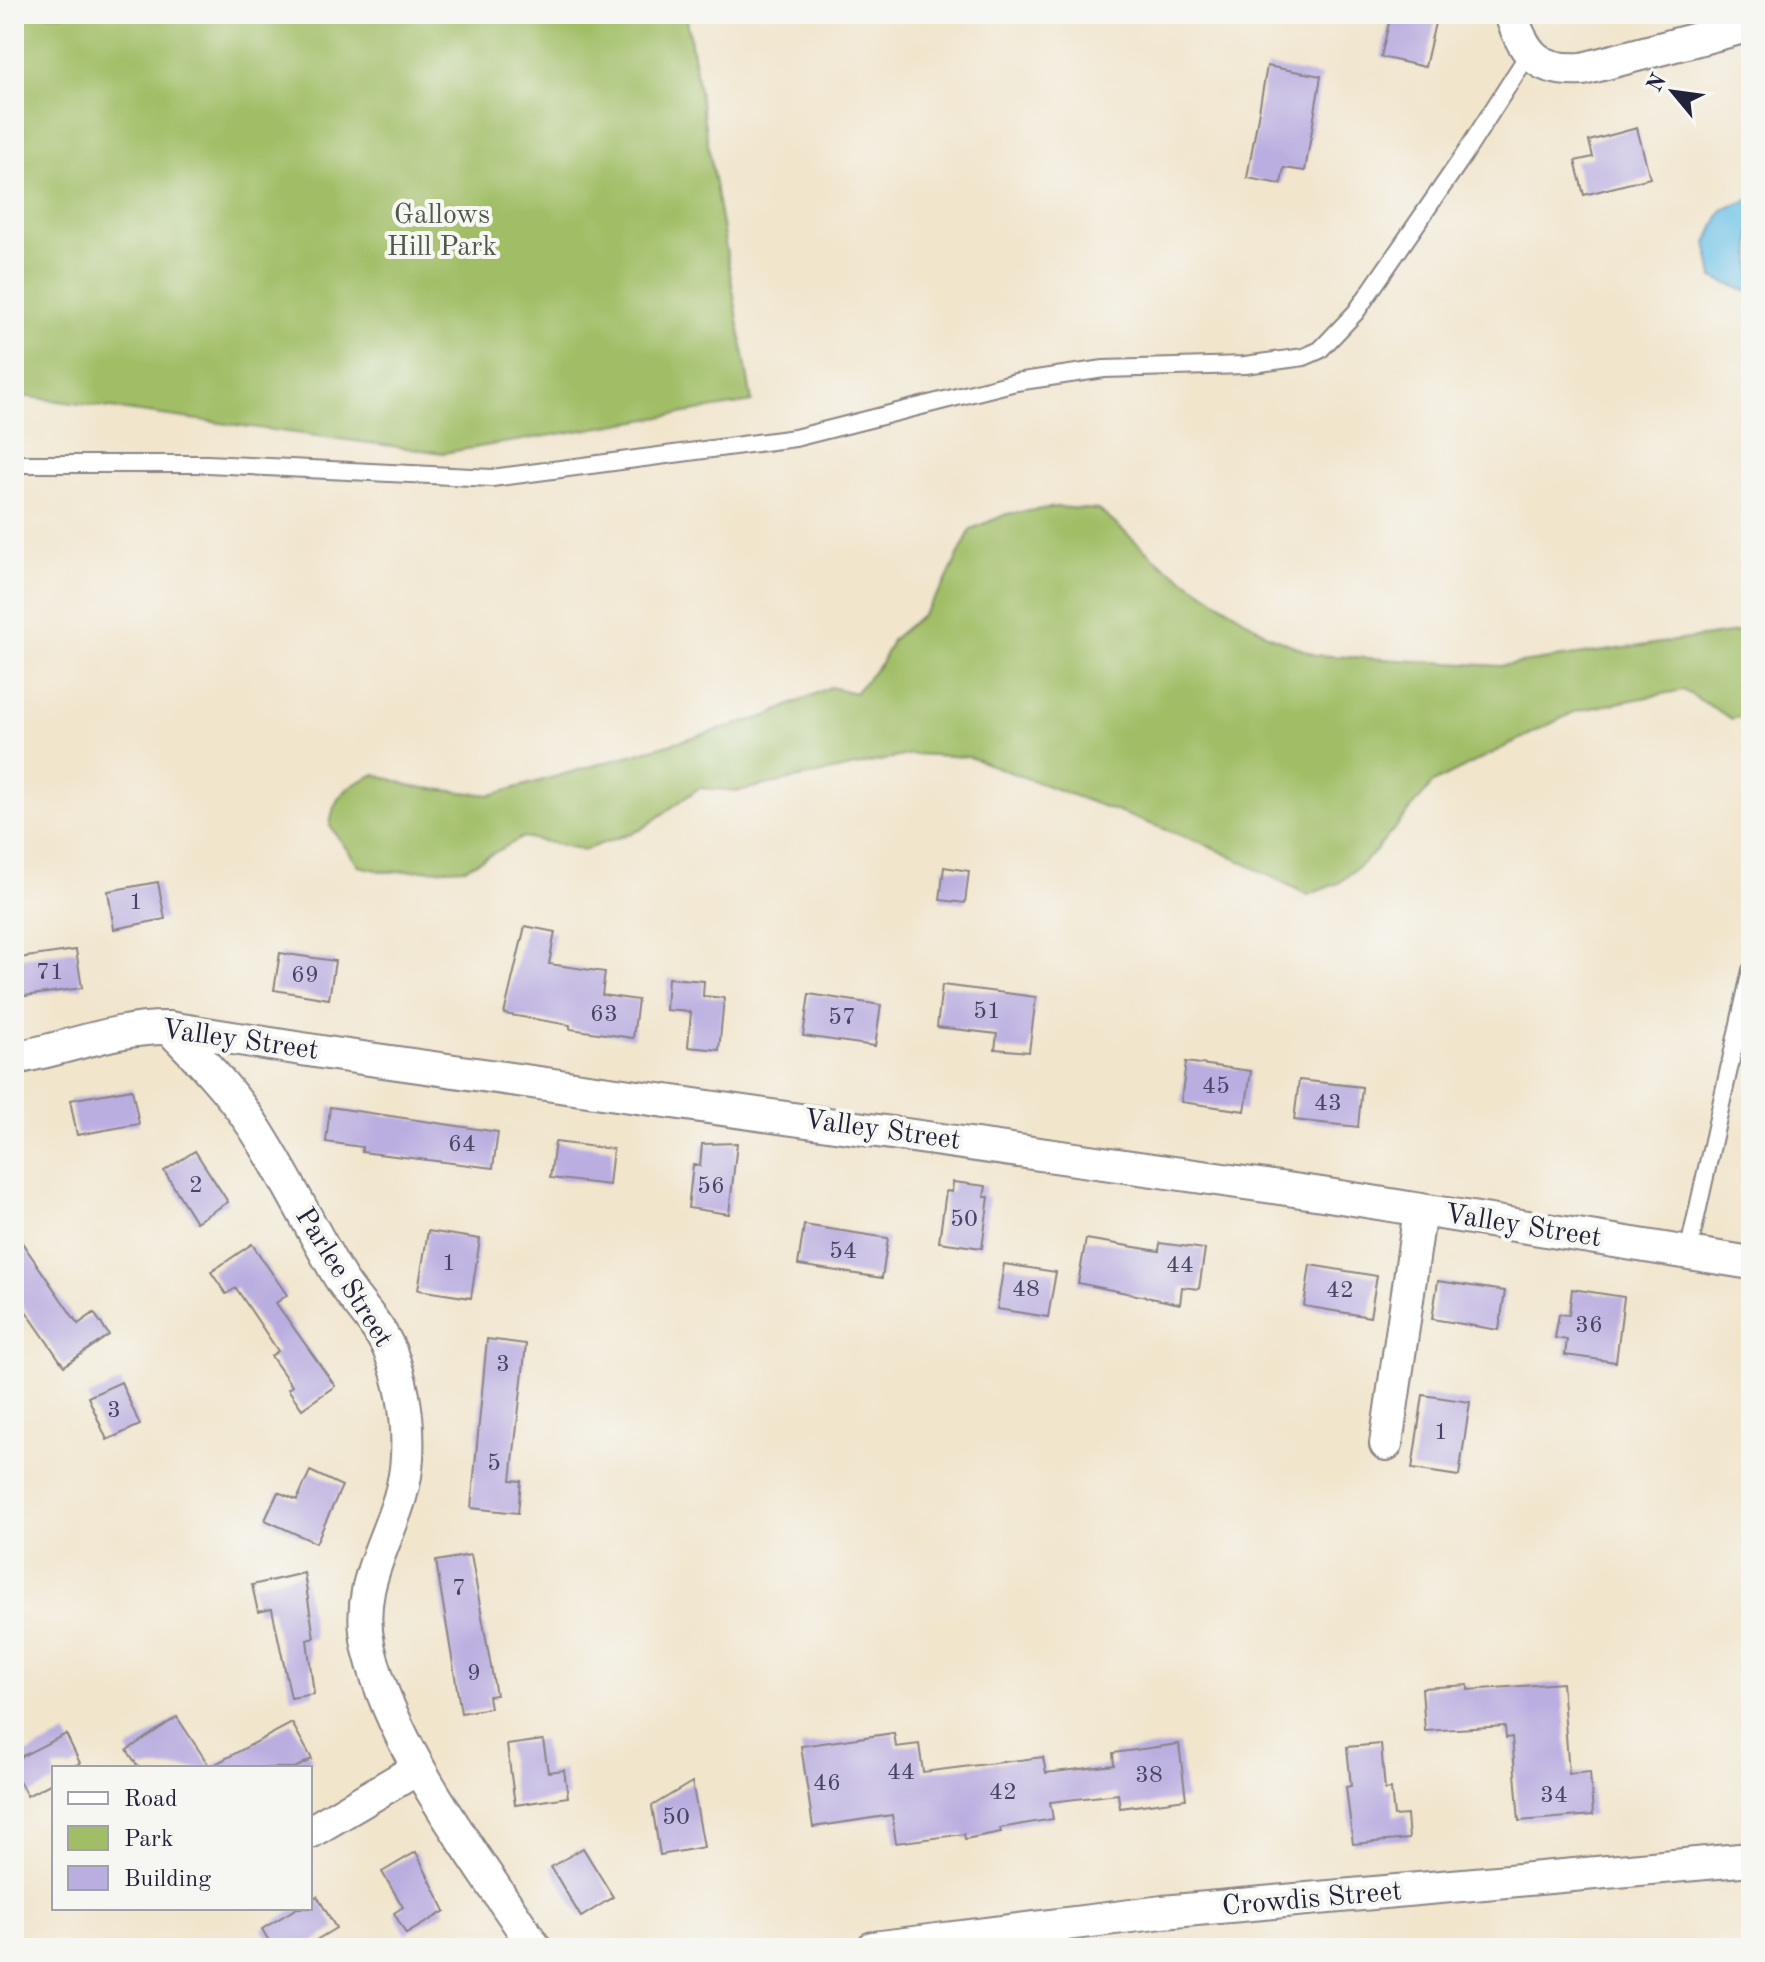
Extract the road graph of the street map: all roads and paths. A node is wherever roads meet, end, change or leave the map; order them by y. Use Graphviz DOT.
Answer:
graph roads {
  1 [pos="1511,14"];
  2 [pos="1751,25"];
  3 [pos="1529,53"];
  4 [pos="14,464"];
  5 [pos="1751,970"];
  6 [pos="169,1028"];
  7 [pos="14,1058"];
  8 [pos="1420,1210"];
  9 [pos="1688,1253"];
  10 [pos="1751,1263"];
  11 [pos="1386,1444"];
  12 [pos="417,1769"];
  13 [pos="312,1831"];
  14 [pos="1751,1859"];
  15 [pos="535,1948"];
  16 [pos="873,1948"];
  1 -- 3 [label="street"];
  2 -- 3 [label="street"];
  3 -- 4 [label="lane"];
  5 -- 9 [label="lane"];
  6 -- 7 [label="street, Valley Street"];
  6 -- 8 [label="street, Valley Street"];
  6 -- 12 [label="street, Parlee Street"];
  8 -- 9 [label="street, Valley Street"];
  8 -- 11 [label="street"];
  9 -- 10 [label="street, Valley Street"];
  12 -- 13 [label="street"];
  12 -- 15 [label="street, Parlee Street"];
  14 -- 16 [label="street, Crowdis Street"];
}
